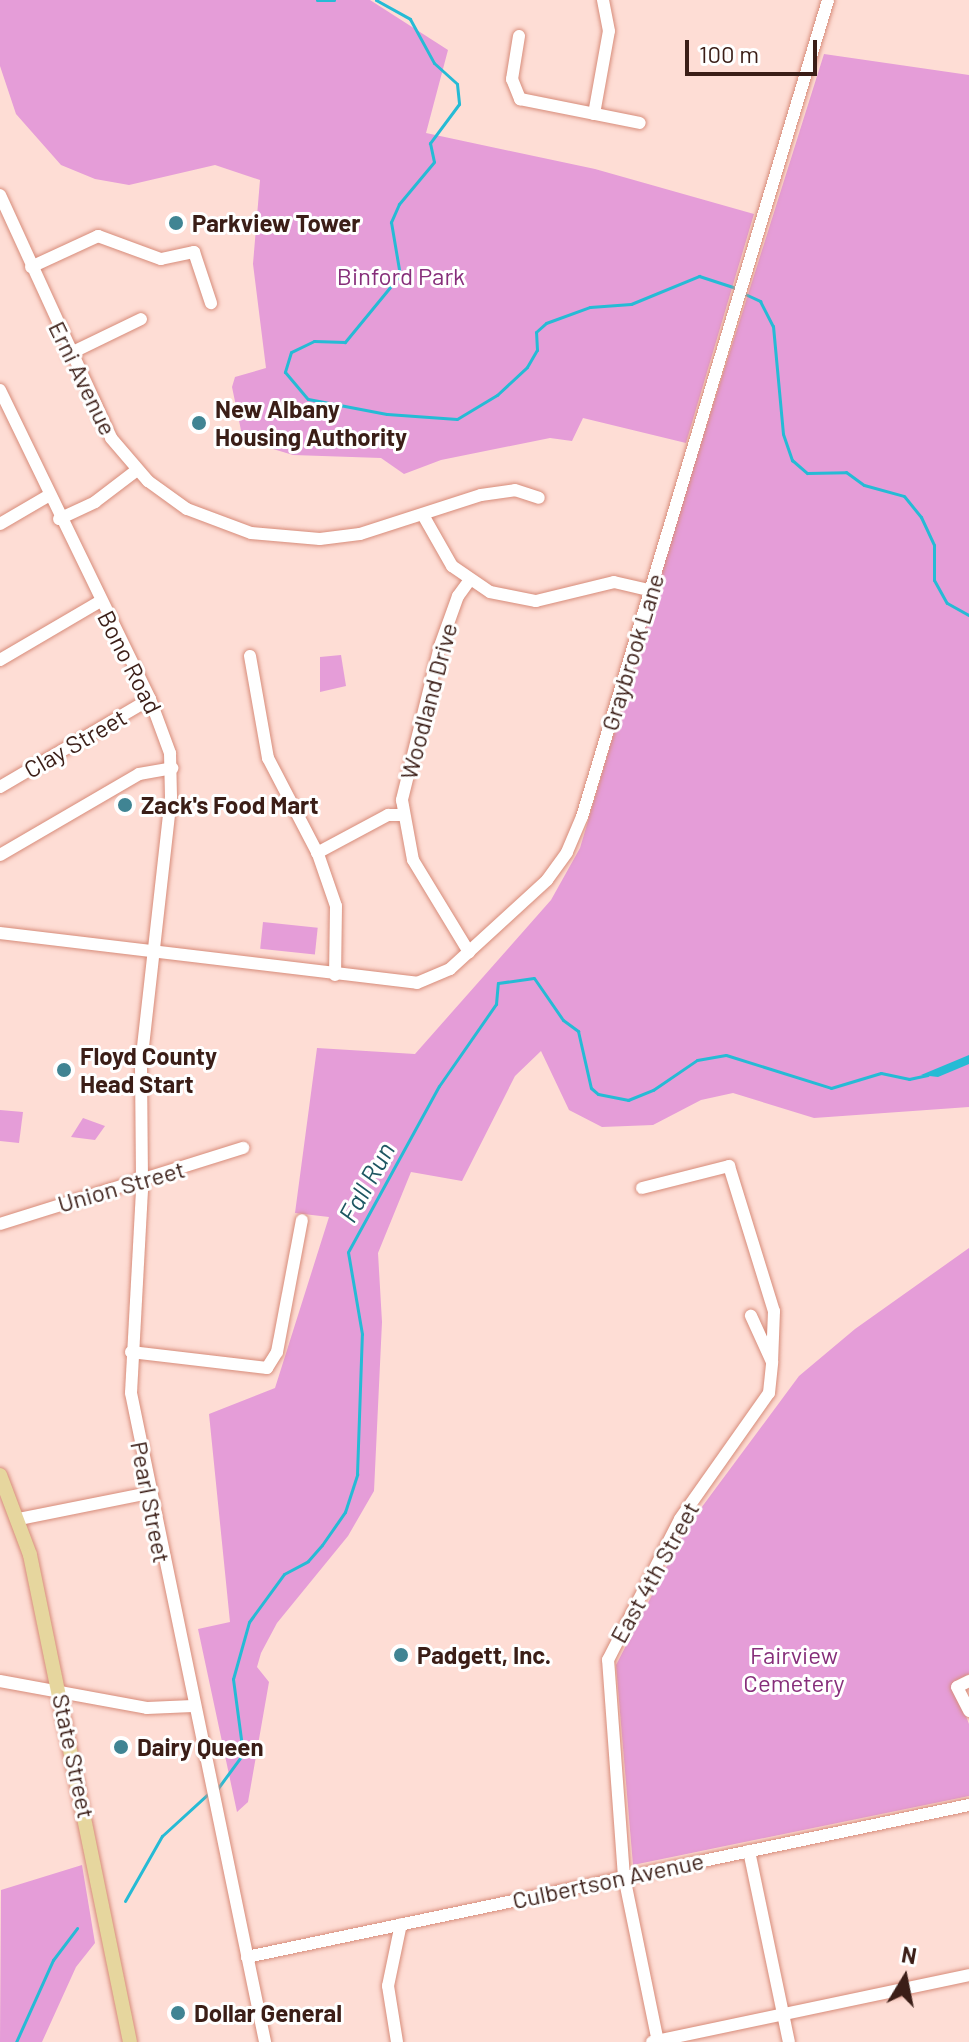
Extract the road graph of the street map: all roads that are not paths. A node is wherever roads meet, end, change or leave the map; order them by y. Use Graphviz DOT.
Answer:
graph roads {
  1 [pos="603,0"];
  2 [pos="828,0"];
  3 [pos="519,36"];
  4 [pos="594,114"];
  5 [pos="640,123"];
  6 [pos="0,195"];
  7 [pos="31,267"];
  8 [pos="211,303"];
  9 [pos="141,319"];
  10 [pos="69,354"];
  11 [pos="1,397"];
  12 [pos="137,470"];
  13 [pos="48,496"];
  14 [pos="539,498"];
  15 [pos="423,515"];
  16 [pos="59,519"];
  17 [pos="0,524"];
  18 [pos="469,581"];
  19 [pos="650,590"];
  20 [pos="99,602"];
  21 [pos="250,656"];
  22 [pos="0,660"];
  23 [pos="150,699"];
  24 [pos="172,768"];
  25 [pos="0,787"];
  26 [pos="403,815"];
  27 [pos="317,853"];
  28 [pos="0,855"];
  29 [pos="0,933"];
  30 [pos="469,952"];
  31 [pos="151,953"];
  32 [pos="335,975"];
  33 [pos="243,1148"];
  34 [pos="141,1176"];
  35 [pos="642,1188"];
  36 [pos="302,1220"];
  37 [pos="0,1224"];
  38 [pos="751,1316"];
  39 [pos="131,1352"];
  40 [pos="772,1362"];
  41 [pos="0,1475"];
  42 [pos="149,1493"];
  43 [pos="19,1519"];
  44 [pos="0,1681"];
  45 [pos="963,1684"];
  46 [pos="60,1691"];
  47 [pos="193,1706"];
  48 [pos="969,1711"];
  49 [pos="969,1805"];
  50 [pos="749,1851"];
  51 [pos="624,1877"];
  52 [pos="401,1924"];
  53 [pos="247,1957"];
  54 [pos="969,1975"];
  55 [pos="783,2015"];
  56 [pos="130,2042"];
  57 [pos="265,2042"];
  58 [pos="397,2042"];
  59 [pos="656,2042"];
  60 [pos="789,2042"];
  1 -- 4 [label="street"];
  2 -- 19 [label="street, Graybrook Lane"];
  3 -- 4 [label="street"];
  4 -- 5 [label="street"];
  6 -- 7 [label="street, Erni Avenue"];
  7 -- 8 [label="street"];
  7 -- 10 [label="street, Erni Avenue"];
  9 -- 10 [label="street"];
  10 -- 12 [label="street, Erni Avenue"];
  11 -- 13 [label="street, Bono Road"];
  12 -- 15 [label="street, Erni Avenue"];
  12 -- 16 [label="street"];
  13 -- 16 [label="street, Bono Road"];
  13 -- 17 [label="street"];
  14 -- 15 [label="street, Erni Avenue"];
  15 -- 18 [label="street"];
  16 -- 20 [label="street, Bono Road"];
  18 -- 19 [label="street"];
  18 -- 26 [label="street, Woodland Drive"];
  19 -- 30 [label="street, Graybrook Lane"];
  20 -- 22 [label="street"];
  20 -- 23 [label="street, Bono Road"];
  21 -- 27 [label="street"];
  23 -- 24 [label="street, Bono Road"];
  23 -- 25 [label="street, Clay Street"];
  24 -- 28 [label="street"];
  24 -- 31 [label="street, Bono Road"];
  26 -- 27 [label="street"];
  26 -- 30 [label="street, Woodland Drive"];
  27 -- 32 [label="street"];
  29 -- 31 [label="street, Graybrook Lane"];
  30 -- 32 [label="street, Graybrook Lane"];
  31 -- 32 [label="street, Graybrook Lane"];
  31 -- 34 [label="street, Pearl Street"];
  33 -- 34 [label="street, Union Street"];
  34 -- 37 [label="street, Union Street"];
  34 -- 39 [label="street, Pearl Street"];
  35 -- 40 [label="street, East 4th Street"];
  36 -- 39 [label="street"];
  38 -- 40 [label="street"];
  39 -- 42 [label="street, Pearl Street"];
  40 -- 51 [label="street, East 4th Street"];
  41 -- 43 [label="main road, State Street"];
  42 -- 43 [label="street"];
  42 -- 47 [label="street, Pearl Street"];
  43 -- 46 [label="main road, State Street"];
  44 -- 46 [label="street"];
  45 -- 48 [label="street"];
  46 -- 47 [label="street"];
  46 -- 56 [label="main road, State Street"];
  47 -- 53 [label="street, Pearl Street"];
  49 -- 50 [label="street, Culbertson Avenue"];
  50 -- 51 [label="street, Culbertson Avenue"];
  50 -- 55 [label="street"];
  51 -- 52 [label="street, Culbertson Avenue"];
  51 -- 59 [label="street, East 4th Street"];
  52 -- 53 [label="street, Culbertson Avenue"];
  52 -- 58 [label="street"];
  53 -- 57 [label="street, Pearl Street"];
  54 -- 55 [label="street"];
  55 -- 59 [label="street"];
  55 -- 60 [label="street"];
}
